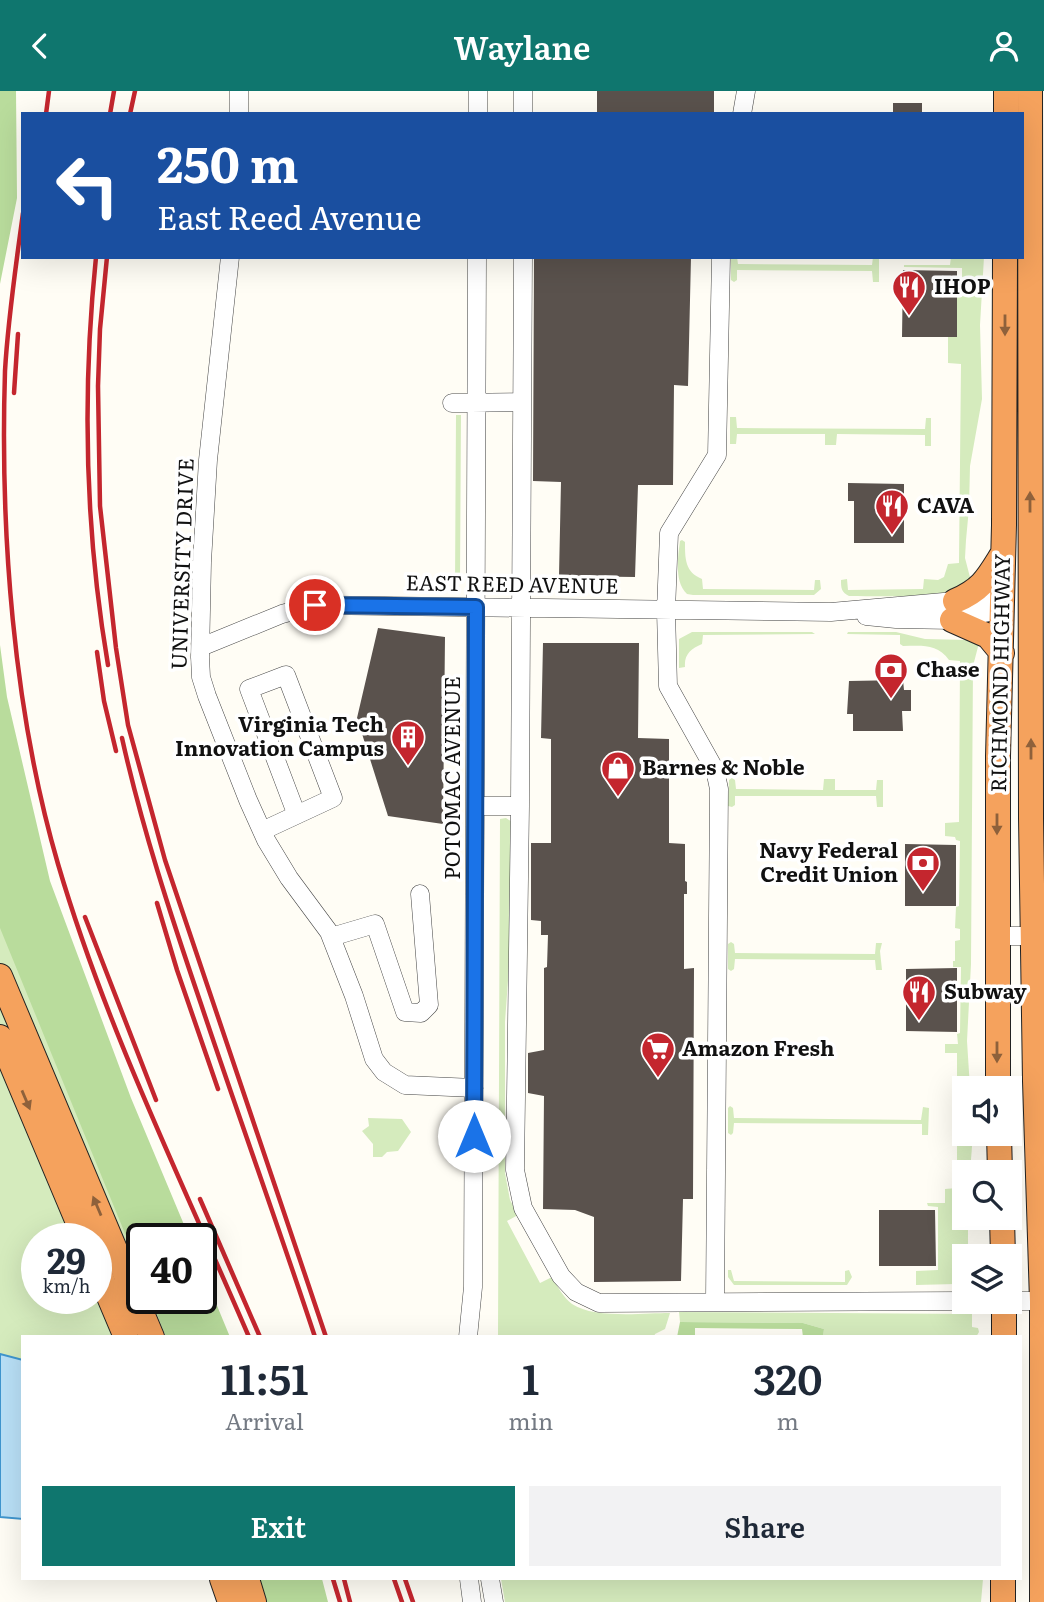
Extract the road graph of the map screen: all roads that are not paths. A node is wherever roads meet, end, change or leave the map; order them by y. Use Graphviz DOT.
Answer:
graph roads {
  1 [pos="239,91"];
  2 [pos="478,91"];
  3 [pos="523,91"];
  4 [pos="746,91"];
  5 [pos="1006,91"];
  6 [pos="1030,91"];
  7 [pos="239,112"];
  8 [pos="478,112"];
  9 [pos="523,112"];
  10 [pos="742,112"];
  11 [pos="1006,112"];
  12 [pos="1032,249"];
  13 [pos="230,259"];
  14 [pos="477,259"];
  15 [pos="523,259"];
  16 [pos="721,259"];
  17 [pos="1004,259"];
  18 [pos="522,402"];
  19 [pos="452,403"];
  20 [pos="476,404"];
  21 [pos="1037,415"];
  22 [pos="1004,552"];
  23 [pos="476,607"];
  24 [pos="522,607"];
  25 [pos="954,610"];
  26 [pos="666,611"];
  27 [pos="1015,615"];
  28 [pos="201,647"];
  29 [pos="475,806"];
  30 [pos="520,806"];
  31 [pos="296,813"];
  32 [pos="261,831"];
  33 [pos="420,894"];
  34 [pos="996,936"];
  35 [pos="1038,936"];
  36 [pos="331,937"];
  37 [pos="0,976"];
  38 [pos="0,1037"];
  39 [pos="998,1076"];
  40 [pos="474,1088"];
  41 [pos="78,1223"];
  42 [pos="473,1299"];
  43 [pos="952,1301"];
  44 [pos="1022,1301"];
  45 [pos="1043,1301"];
  46 [pos="715,1302"];
  47 [pos="112,1304"];
  48 [pos="1004,1314"];
  49 [pos="125,1335"];
  50 [pos="151,1335"];
  51 [pos="468,1335"];
  52 [pos="477,1335"];
  53 [pos="1004,1335"];
  54 [pos="1042,1573"];
  55 [pos="222,1580"];
  56 [pos="247,1580"];
  57 [pos="469,1580"];
  58 [pos="490,1580"];
  59 [pos="1003,1580"];
  60 [pos="230,1602"];
  61 [pos="254,1602"];
  62 [pos="472,1602"];
  63 [pos="494,1602"];
  64 [pos="1003,1602"];
  65 [pos="1042,1602"];
  1 -- 7 [label="street"];
  2 -- 8 [label="street"];
  3 -- 9 [label="street"];
  4 -- 10 [label="street"];
  5 -- 11 [label="highway"];
  6 -- 12 [label="highway, RICHMOND HIGHWAY"];
  12 -- 21 [label="highway, RICHMOND HIGHWAY"];
  13 -- 28 [label="street, UNIVERSITY DRIVE"];
  14 -- 20 [label="street, POTOMAC AVENUE"];
  15 -- 18 [label="street"];
  16 -- 26 [label="street"];
  17 -- 22 [label="highway, RICHMOND HIGHWAY, one-way"];
  18 -- 20 [label="street"];
  18 -- 24 [label="street"];
  19 -- 20 [label="street"];
  20 -- 23 [label="street, POTOMAC AVENUE"];
  27 -- 21 [label="highway, RICHMOND HIGHWAY, one-way"];
  22 -- 25 [label="highway"];
  22 -- 27 [label="highway, RICHMOND HIGHWAY"];
  23 -- 24 [label="street, EAST REED AVENUE"];
  23 -- 28 [label="street, EAST REED AVENUE"];
  23 -- 29 [label="street, POTOMAC AVENUE"];
  24 -- 26 [label="street, EAST REED AVENUE"];
  24 -- 30 [label="street"];
  25 -- 26 [label="street, EAST REED AVENUE"];
  25 -- 27 [label="street, EAST REED AVENUE"];
  25 -- 27 [label="highway"];
  26 -- 46 [label="street"];
  27 -- 34 [label="highway, RICHMOND HIGHWAY, one-way"];
  35 -- 27 [label="highway, RICHMOND HIGHWAY, one-way"];
  28 -- 32 [label="street, UNIVERSITY DRIVE"];
  29 -- 30 [label="street"];
  29 -- 40 [label="street, POTOMAC AVENUE"];
  30 -- 46 [label="street"];
  31 -- 31 [label="street"];
  31 -- 32 [label="street"];
  32 -- 36 [label="street, UNIVERSITY DRIVE"];
  33 -- 36 [label="street"];
  34 -- 35 [label="street"];
  34 -- 39 [label="highway, RICHMOND HIGHWAY, one-way"];
  35 -- 45 [label="highway, RICHMOND HIGHWAY"];
  36 -- 40 [label="street, UNIVERSITY DRIVE"];
  50 -- 37 [label="highway, one-way"];
  38 -- 41 [label="highway, one-way"];
  40 -- 42 [label="street, POTOMAC AVENUE"];
  42 -- 51 [label="street, POTOMAC AVENUE"];
  42 -- 52 [label="street, POTOMAC AVENUE"];
  43 -- 46 [label="street"];
  44 -- 45 [label="street"];
  45 -- 54 [label="highway, RICHMOND HIGHWAY"];
  47 -- 49 [label="highway"];
  48 -- 53 [label="highway"];
  54 -- 65 [label="highway, RICHMOND HIGHWAY"];
  55 -- 60 [label="highway"];
  56 -- 61 [label="highway"];
  57 -- 62 [label="street"];
  58 -- 63 [label="street"];
  59 -- 64 [label="highway"];
}
